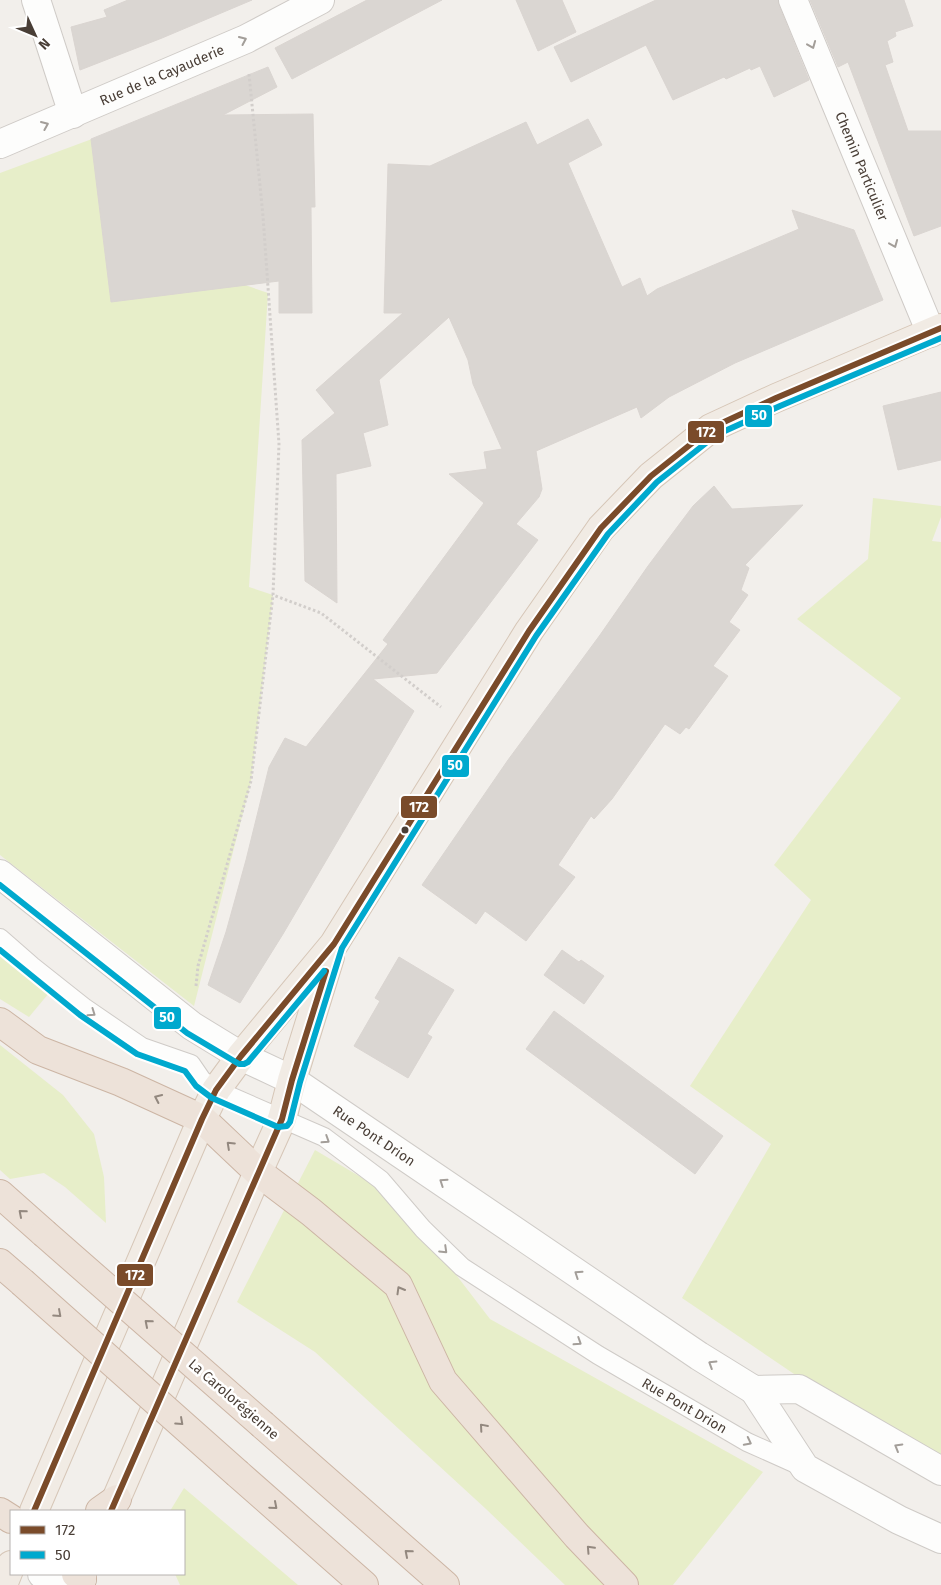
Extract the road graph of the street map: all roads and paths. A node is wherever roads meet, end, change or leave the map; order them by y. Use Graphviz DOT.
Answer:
graph roads {
  1 [pos="36,0"];
  2 [pos="320,0"];
  3 [pos="793,0"];
  4 [pos="246,39"];
  5 [pos="73,114"];
  6 [pos="0,144"];
  7 [pos="936,330"];
  8 [pos="273,595"];
  9 [pos="467,728"];
  10 [pos="0,874"];
  11 [pos="0,938"];
  12 [pos="334,944"];
  13 [pos="0,1022"];
  14 [pos="192,1026"];
  15 [pos="241,1056"];
  16 [pos="292,1080"];
  17 [pos="216,1090"];
  18 [pos="202,1119"];
  19 [pos="282,1119"];
  20 [pos="258,1172"];
  21 [pos="0,1194"];
  22 [pos="0,1263"];
  23 [pos="754,1390"];
  24 [pos="805,1468"];
  25 [pos="941,1471"];
  26 [pos="109,1507"];
  27 [pos="34,1510"];
  28 [pos="941,1539"];
  29 [pos="50,1575"];
  30 [pos="82,1579"];
  31 [pos="364,1585"];
  32 [pos="444,1585"];
  33 [pos="624,1585"];
  1 -- 5 [label="street"];
  2 -- 4 [label="street, Rue de la Cayauderie"];
  3 -- 7 [label="street, Chemin Particulier, one-way"];
  5 -- 4 [label="street, Rue de la Cayauderie, one-way"];
  4 -- 8 [label="path"];
  6 -- 5 [label="street, Rue de la Cayauderie, one-way"];
  7 -- 9 [label="main road"];
  8 -- 9 [label="path"];
  8 -- 14 [label="path"];
  9 -- 12 [label="main road"];
  10 -- 14 [label="street, Rue Pont Drion"];
  11 -- 17 [label="lane, Rue Pont Drion, one-way"];
  12 -- 15 [label="main road"];
  12 -- 16 [label="main road"];
  18 -- 13 [label="highway, one-way"];
  14 -- 15 [label="street, Rue Pont Drion"];
  15 -- 16 [label="street, Rue Pont Drion"];
  15 -- 17 [label="main road"];
  16 -- 19 [label="main road"];
  23 -- 16 [label="street, Rue Pont Drion, one-way"];
  17 -- 18 [label="main road"];
  17 -- 19 [label="lane, Rue Pont Drion"];
  20 -- 18 [label="highway, one-way"];
  18 -- 27 [label="main road"];
  19 -- 20 [label="main road"];
  19 -- 24 [label="lane, Rue Pont Drion, one-way"];
  20 -- 26 [label="main road"];
  33 -- 20 [label="highway, one-way"];
  32 -- 21 [label="highway, La Carolorégienne, one-way, bridge"];
  22 -- 31 [label="highway, one-way, bridge"];
  23 -- 24 [label="street, Rue Pont Drion"];
  25 -- 23 [label="street, one-way"];
  24 -- 28 [label="street, Rue Pont Drion"];
  29 -- 30 [label="street"];
}
